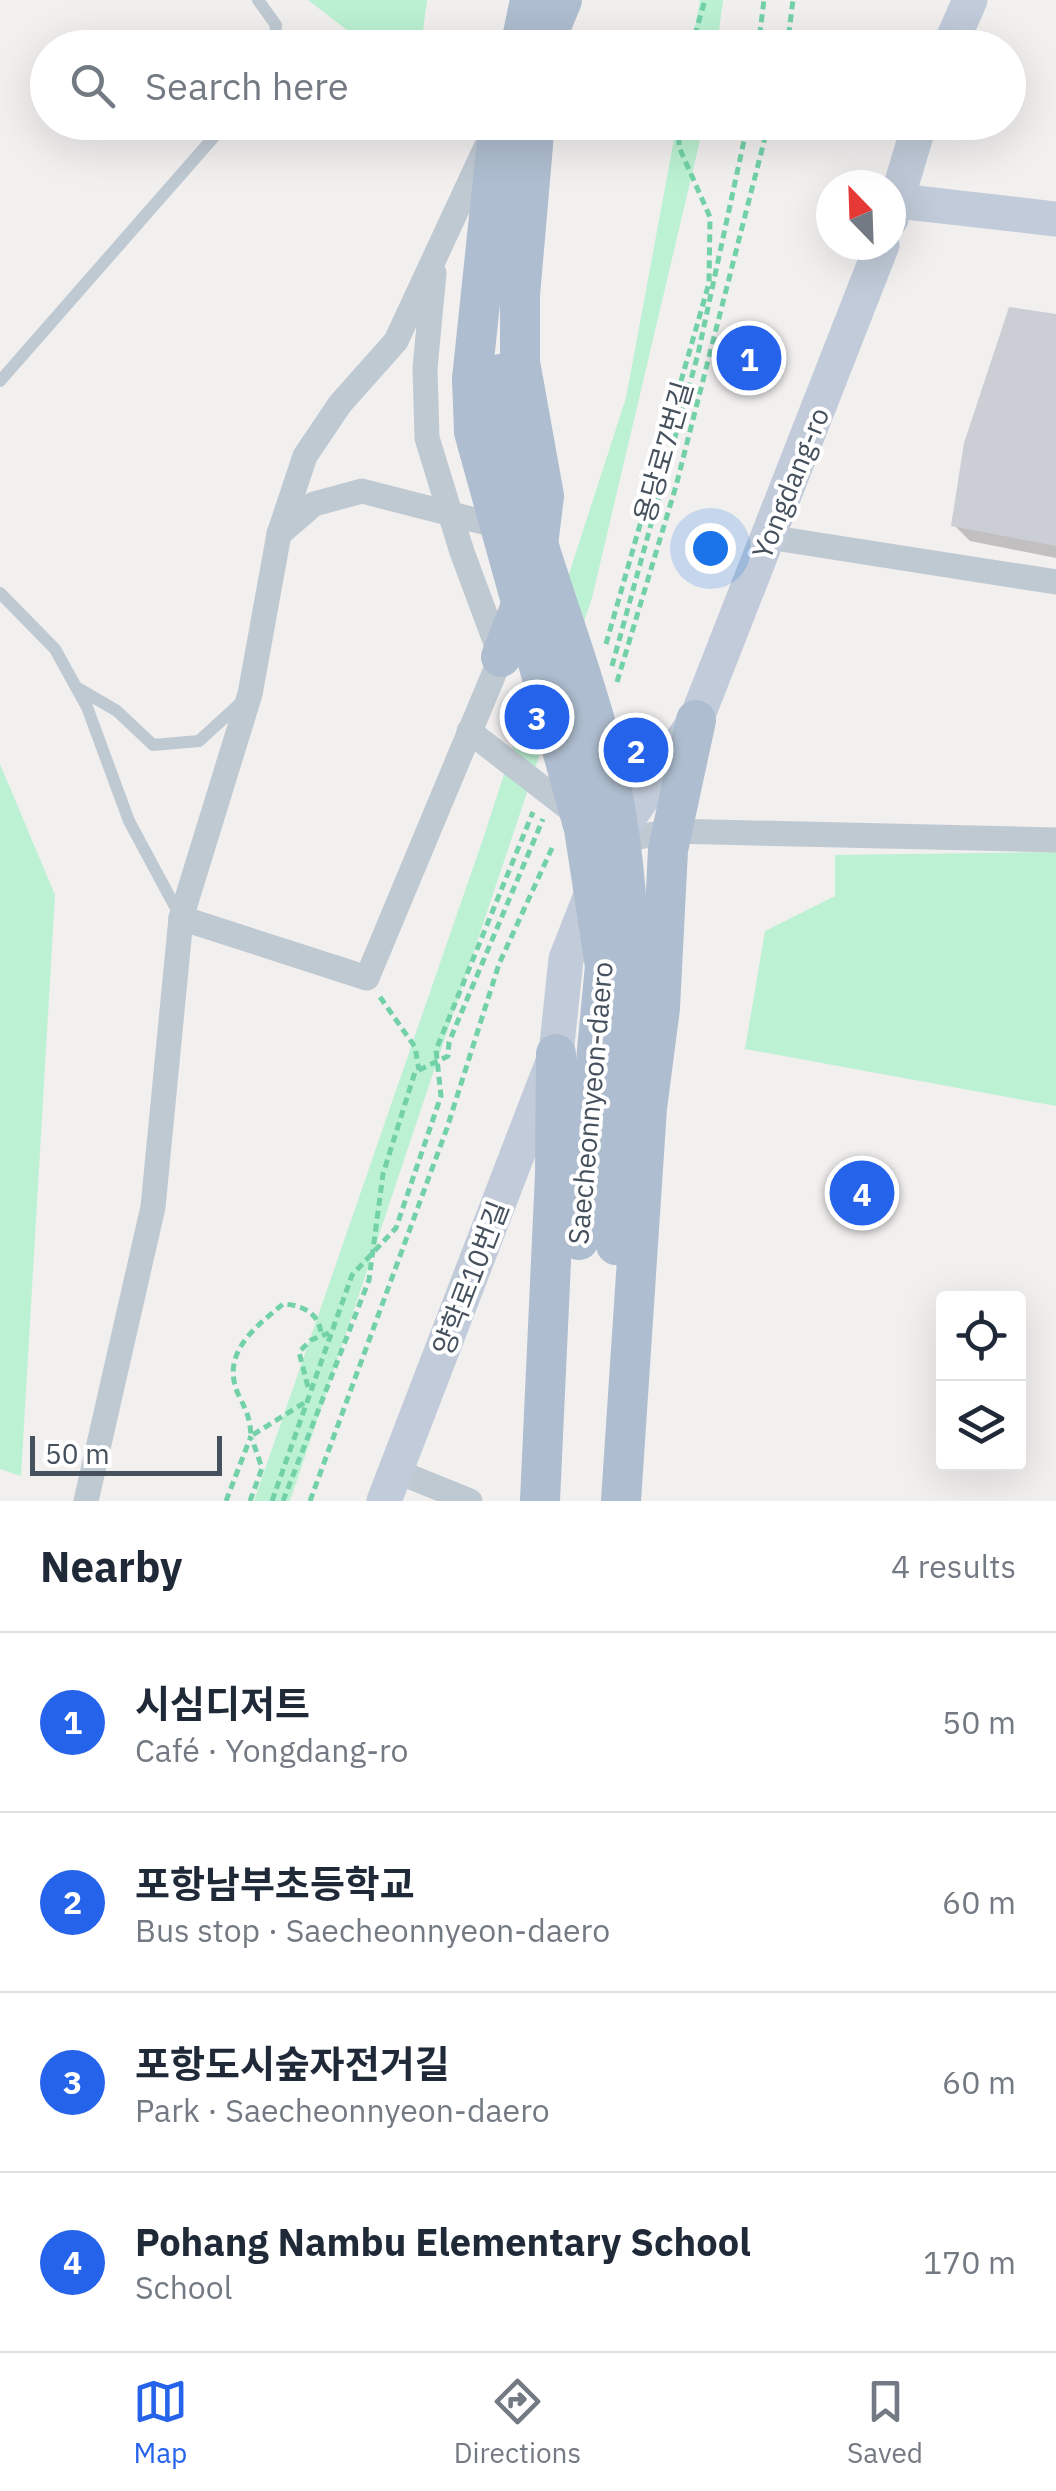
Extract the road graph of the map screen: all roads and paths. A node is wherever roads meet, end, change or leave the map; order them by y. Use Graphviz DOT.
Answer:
graph roads {
  1 [pos="258,0"];
  2 [pos="530,0"];
  3 [pos="562,0"];
  4 [pos="706,0"];
  5 [pos="764,0"];
  6 [pos="793,0"];
  7 [pos="970,0"];
  8 [pos="276,30"];
  9 [pos="524,30"];
  10 [pos="550,30"];
  11 [pos="697,30"];
  12 [pos="760,30"];
  13 [pos="789,30"];
  14 [pos="957,30"];
  15 [pos="211,140"];
  16 [pos="489,140"];
  17 [pos="497,140"];
  18 [pos="528,140"];
  19 [pos="530,140"];
  20 [pos="679,140"];
  21 [pos="744,140"];
  22 [pos="764,140"];
  23 [pos="915,140"];
  24 [pos="906,171"];
  25 [pos="906,211"];
  26 [pos="1056,219"];
  27 [pos="436,252"];
  28 [pos="876,260"];
  29 [pos="486,376"];
  30 [pos="0,381"];
  31 [pos="544,496"];
  32 [pos="451,516"];
  33 [pos="279,534"];
  34 [pos="768,537"];
  35 [pos="1056,582"];
  36 [pos="0,592"];
  37 [pos="599,656"];
  38 [pos="501,657"];
  39 [pos="608,682"];
  40 [pos="76,686"];
  41 [pos="616,686"];
  42 [pos="250,694"];
  43 [pos="696,720"];
  44 [pos="470,730"];
  45 [pos="543,819"];
  46 [pos="550,828"];
  47 [pos="671,831"];
  48 [pos="558,836"];
  49 [pos="1056,840"];
  50 [pos="612,842"];
  51 [pos="181,918"];
  52 [pos="368,978"];
  53 [pos="661,981"];
  54 [pos="560,1012"];
  55 [pos="556,1054"];
  56 [pos="437,1061"];
  57 [pos="419,1070"];
  58 [pos="598,1242"];
  59 [pos="374,1251"];
  60 [pos="329,1333"];
  61 [pos="321,1336"];
  62 [pos="308,1391"];
  63 [pos="304,1402"];
  64 [pos="251,1436"];
  65 [pos="390,1486"];
  66 [pos="86,1501"];
  67 [pos="226,1501"];
  68 [pos="250,1501"];
  69 [pos="272,1501"];
  70 [pos="284,1501"];
  71 [pos="310,1501"];
  72 [pos="470,1501"];
  73 [pos="540,1501"];
  74 [pos="558,1501"];
  75 [pos="597,1501"];
  76 [pos="621,1501"];
  1 -- 8 [label="lane"];
  2 -- 9 [label="main road"];
  3 -- 10 [label="main road"];
  4 -- 11 [label="path"];
  5 -- 12 [label="path"];
  6 -- 13 [label="path"];
  7 -- 14 [label="main road"];
  15 -- 30 [label="lane"];
  16 -- 27 [label="street"];
  17 -- 29 [label="main road, Saecheonnyeon-daero"];
  18 -- 29 [label="main road, Saecheonnyeon-daero"];
  19 -- 31 [label="main road"];
  20 -- 37 [label="path"];
  21 -- 39 [label="path"];
  22 -- 41 [label="path, 용당로7번길"];
  23 -- 24 [label="main road"];
  25 -- 26 [label="main road"];
  27 -- 32 [label="street"];
  27 -- 33 [label="street"];
  28 -- 34 [label="main road, Yongdang-ro"];
  29 -- 58 [label="main road, Saecheonnyeon-daero, bridge"];
  31 -- 32 [label="street"];
  31 -- 38 [label="main road"];
  32 -- 33 [label="street"];
  32 -- 38 [label="street"];
  33 -- 42 [label="street"];
  34 -- 35 [label="street"];
  34 -- 43 [label="main road, Yongdang-ro"];
  36 -- 40 [label="lane"];
  38 -- 44 [label="street"];
  40 -- 42 [label="lane"];
  40 -- 51 [label="lane"];
  42 -- 51 [label="street"];
  43 -- 47 [label="main road"];
  43 -- 50 [label="main road, Yongdang-ro"];
  44 -- 50 [label="street"];
  44 -- 52 [label="street"];
  45 -- 46 [label="path"];
  45 -- 56 [label="path"];
  45 -- 56 [label="path"];
  47 -- 49 [label="street"];
  47 -- 50 [label="street"];
  47 -- 53 [label="main road"];
  48 -- 71 [label="path"];
  50 -- 54 [label="main road, 양학로10번길"];
  51 -- 52 [label="street"];
  51 -- 66 [label="street"];
  52 -- 57 [label="path"];
  53 -- 54 [label="main road"];
  53 -- 76 [label="main road"];
  54 -- 55 [label="main road, 양학로10번길"];
  55 -- 65 [label="main road, 양학로10번길"];
  55 -- 73 [label="main road"];
  56 -- 57 [label="path"];
  56 -- 59 [label="path"];
  57 -- 59 [label="path"];
  58 -- 74 [label="main road, Saecheonnyeon-daero"];
  58 -- 75 [label="main road, Saecheonnyeon-daero"];
  59 -- 60 [label="path"];
  59 -- 70 [label="path"];
  60 -- 61 [label="path"];
  60 -- 62 [label="path"];
  61 -- 62 [label="path"];
  61 -- 64 [label="path"];
  62 -- 63 [label="path"];
  63 -- 64 [label="path"];
  63 -- 69 [label="path"];
  64 -- 67 [label="path"];
  64 -- 68 [label="path"];
  65 -- 72 [label="street"];
}
